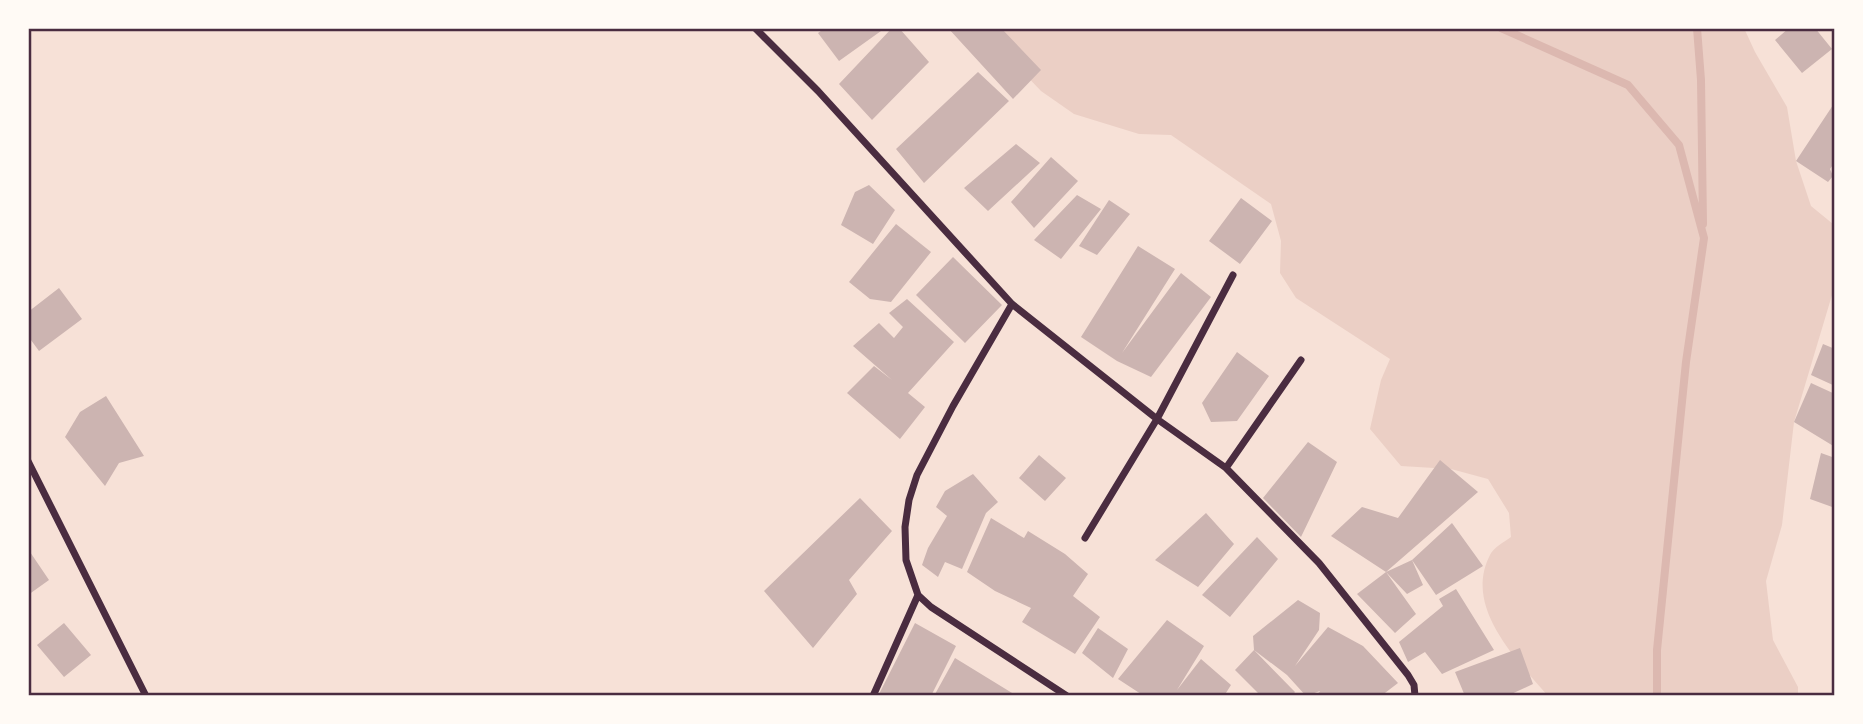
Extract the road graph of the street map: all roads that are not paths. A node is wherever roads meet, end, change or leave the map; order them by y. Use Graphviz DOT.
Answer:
graph roads {
  1 [pos="755,28"];
  2 [pos="1233,275"];
  3 [pos="1012,304"];
  4 [pos="1301,360"];
  5 [pos="1157,419"];
  6 [pos="28,461"];
  7 [pos="1226,468"];
  8 [pos="1085,538"];
  9 [pos="918,595"];
  10 [pos="146,696"];
  11 [pos="873,696"];
  12 [pos="1067,696"];
  13 [pos="1415,696"];
  1 -- 3 [label="street"];
  2 -- 5 [label="street"];
  3 -- 5 [label="street"];
  3 -- 9 [label="street"];
  4 -- 7 [label="street"];
  5 -- 7 [label="street"];
  5 -- 8 [label="street"];
  6 -- 10 [label="street"];
  7 -- 13 [label="street"];
  9 -- 11 [label="street"];
  9 -- 12 [label="street"];
}
